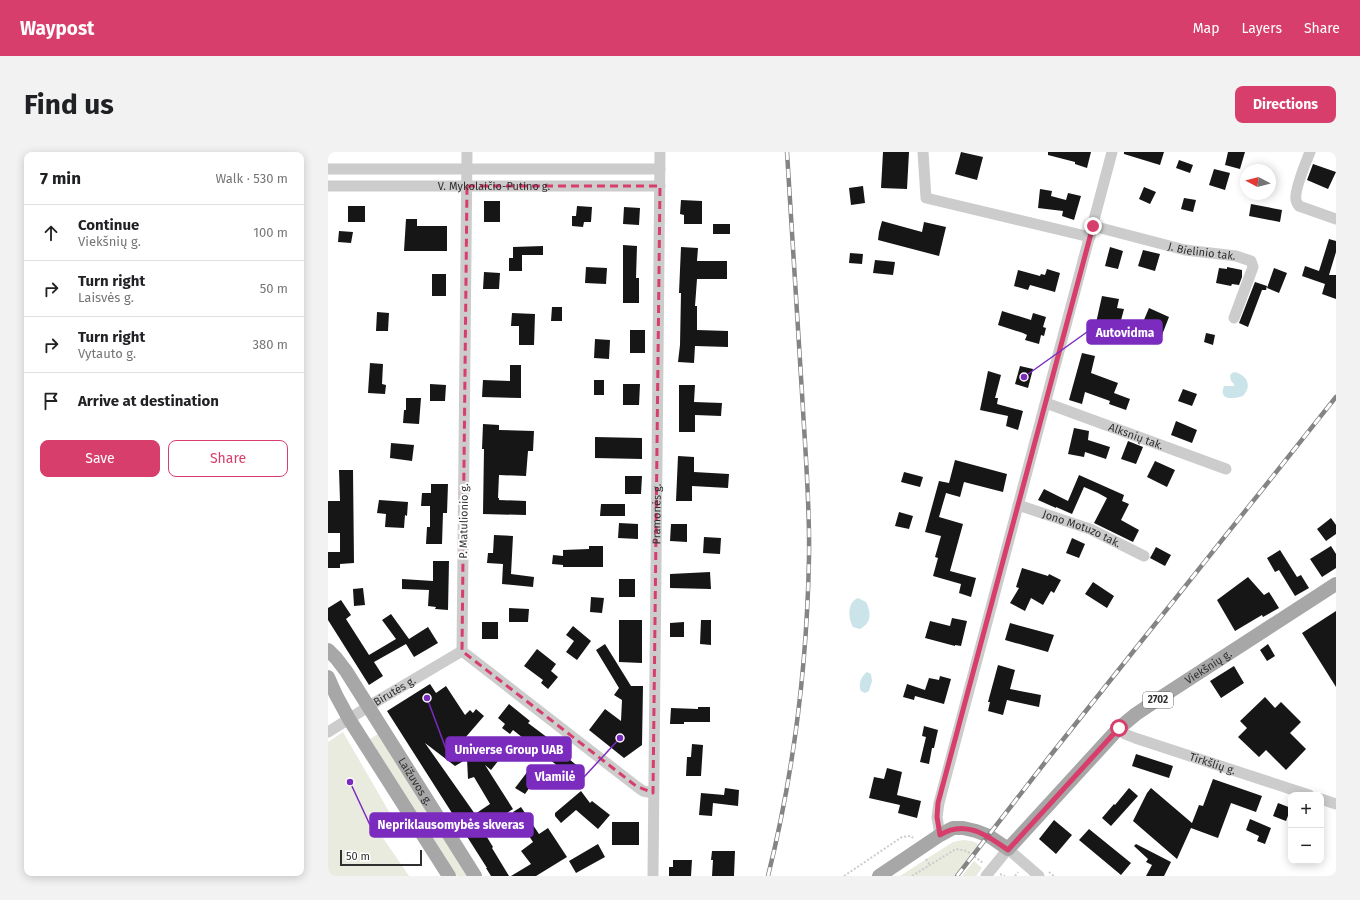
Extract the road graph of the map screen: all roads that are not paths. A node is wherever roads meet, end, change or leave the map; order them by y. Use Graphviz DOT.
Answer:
graph roads {
  1 [pos="467,152"];
  2 [pos="660,152"];
  3 [pos="922,152"];
  4 [pos="1112,152"];
  5 [pos="1310,152"];
  6 [pos="467,168"];
  7 [pos="660,168"];
  8 [pos="328,169"];
  9 [pos="328,186"];
  10 [pos="467,186"];
  11 [pos="660,186"];
  12 [pos="1336,219"];
  13 [pos="1092,232"];
  14 [pos="1234,318"];
  15 [pos="1046,403"];
  16 [pos="1226,469"];
  17 [pos="1018,505"];
  18 [pos="1144,556"];
  19 [pos="1336,584"];
  20 [pos="328,650"];
  21 [pos="462,651"];
  22 [pos="328,677"];
  23 [pos="368,706"];
  24 [pos="349,719"];
  25 [pos="1119,728"];
  26 [pos="328,732"];
  27 [pos="1300,792"];
  28 [pos="653,793"];
  29 [pos="1324,800"];
  30 [pos="1336,804"];
  31 [pos="940,835"];
  32 [pos="1008,850"];
  33 [pos="988,872"];
  34 [pos="449,876"];
  35 [pos="475,876"];
  36 [pos="653,876"];
  37 [pos="879,876"];
  38 [pos="1039,876"];
  1 -- 6 [label="street, P. Matulionio g."];
  2 -- 7 [label="street, Pramonės g."];
  3 -- 13 [label="street, J. Bielinio tak."];
  4 -- 13 [label="street"];
  5 -- 12 [label="street"];
  6 -- 7 [label="street, V. Mykolaičio-Putino g."];
  6 -- 8 [label="street, V. Mykolaičio-Putino g."];
  6 -- 10 [label="street, P. Matulionio g."];
  7 -- 11 [label="street, Pramonės g."];
  9 -- 10 [label="street, V. Mykolaičio-Putino g."];
  10 -- 11 [label="street, V. Mykolaičio-Putino g."];
  10 -- 21 [label="street, P. Matulionio g."];
  11 -- 28 [label="street, Pramonės g."];
  13 -- 14 [label="street, J. Bielinio tak."];
  13 -- 15 [label="street"];
  15 -- 16 [label="street, Alksnių tak."];
  15 -- 17 [label="street"];
  17 -- 18 [label="street, Jono Motuzo tak."];
  17 -- 31 [label="street"];
  19 -- 25 [label="main road, Viekšnių g. / 2702"];
  20 -- 23 [label="main road, Laižuvos g."];
  21 -- 23 [label="street, Birutės g."];
  21 -- 28 [label="street"];
  22 -- 24 [label="main road, Laižuvos g."];
  23 -- 24 [label="street, Birutės g."];
  23 -- 35 [label="main road, Laižuvos g."];
  24 -- 26 [label="street, Birutės g."];
  24 -- 34 [label="main road, Laižuvos g."];
  25 -- 27 [label="street, Tirkšlių g."];
  25 -- 32 [label="main road, Viekšnių g. / 2702"];
  28 -- 36 [label="street, Pramonės g."];
  29 -- 30 [label="street"];
  31 -- 32 [label="main road"];
  31 -- 37 [label="main road"];
  32 -- 33 [label="street"];
  32 -- 38 [label="street"];
}
